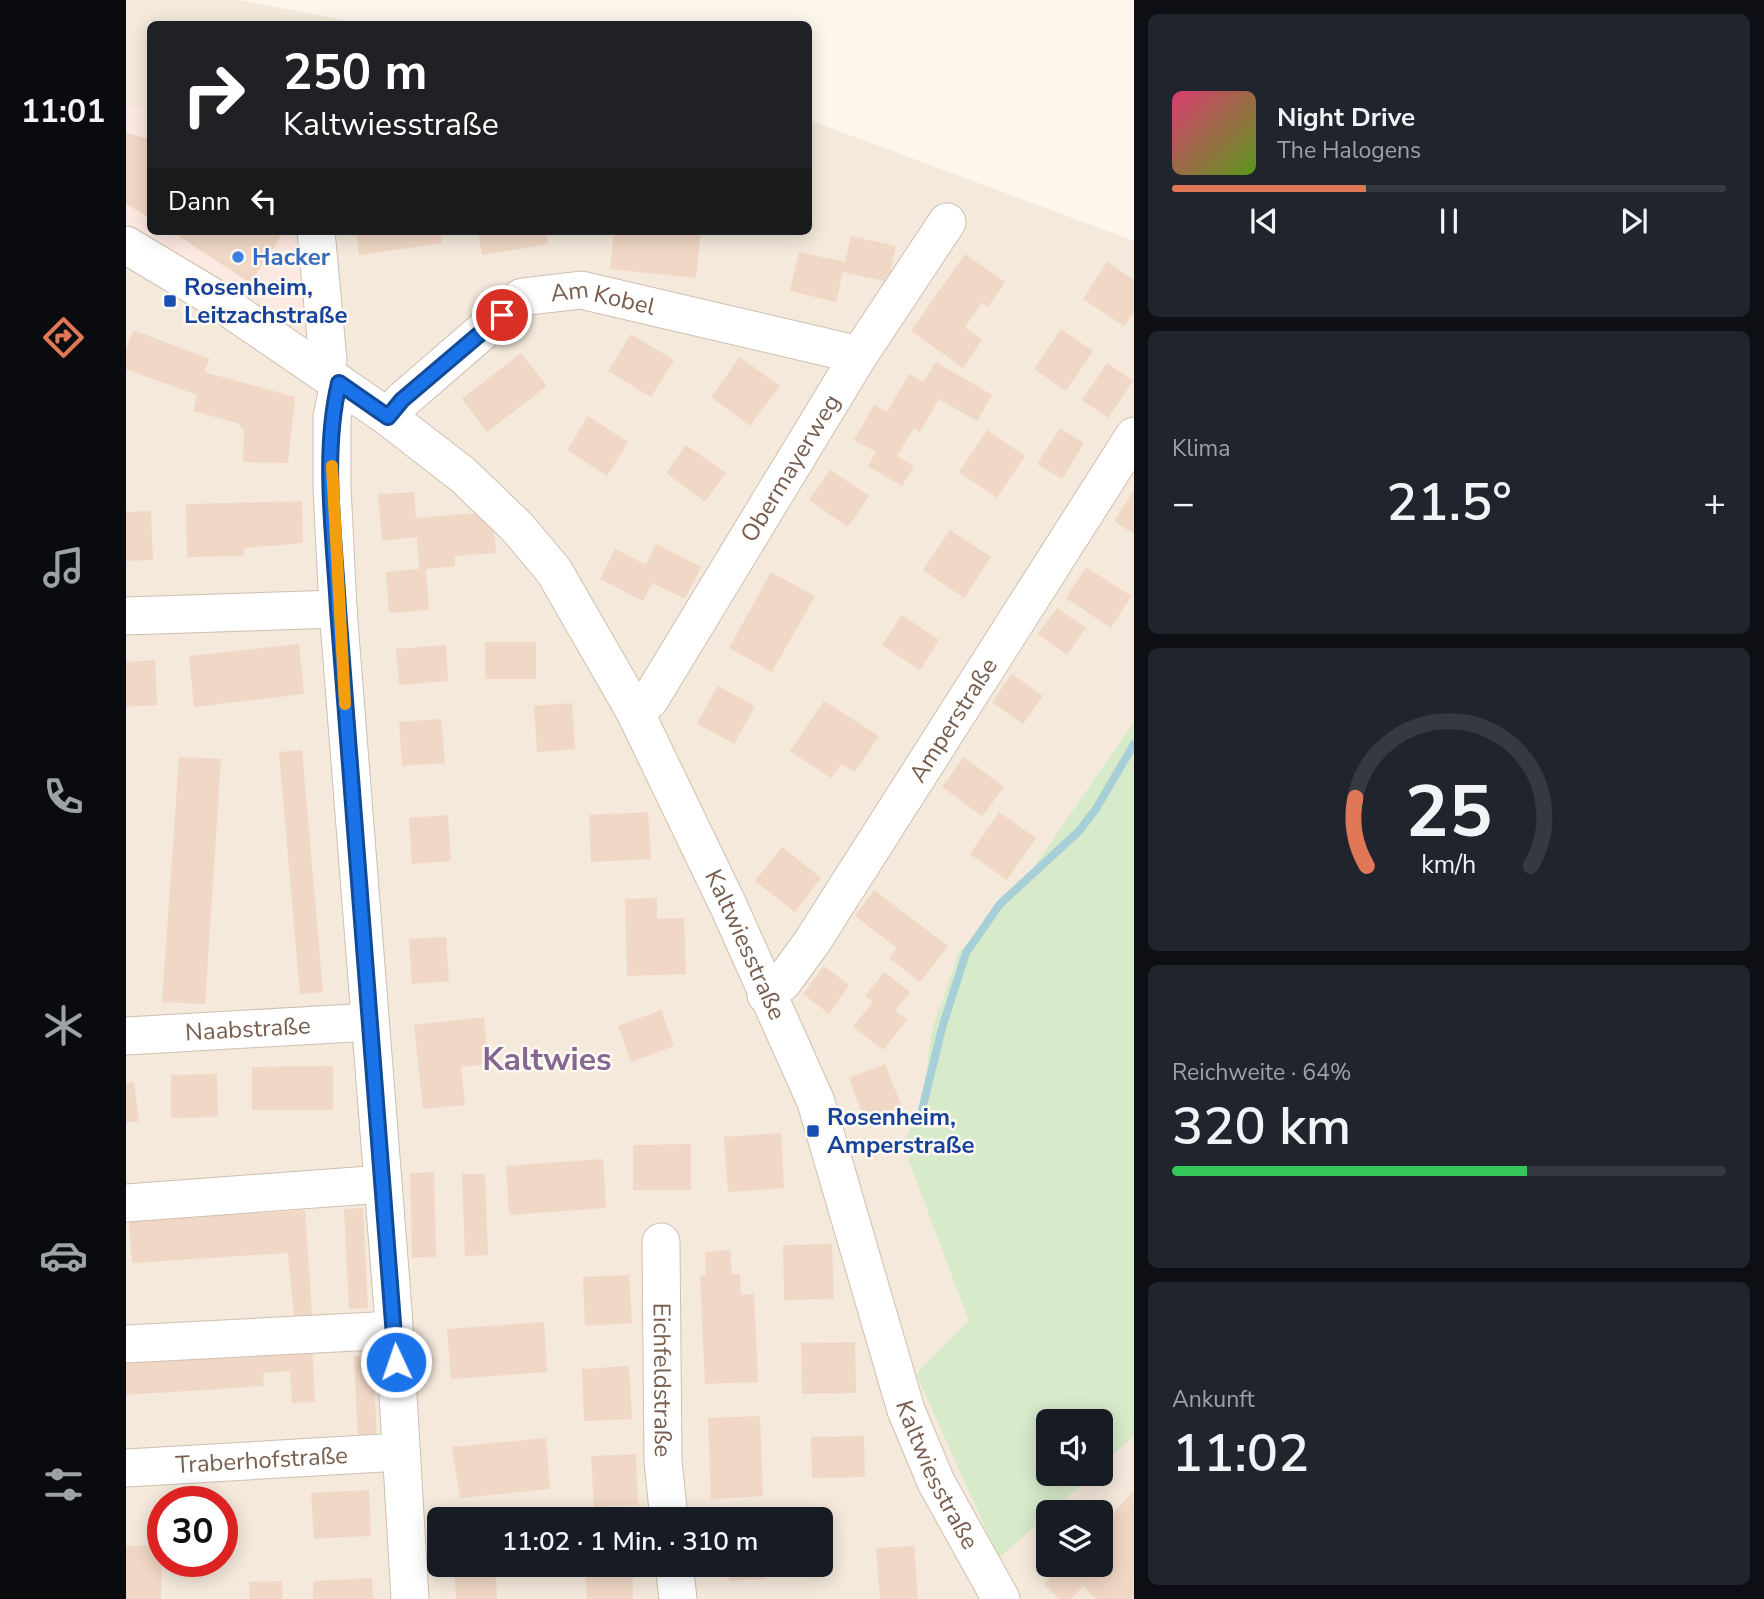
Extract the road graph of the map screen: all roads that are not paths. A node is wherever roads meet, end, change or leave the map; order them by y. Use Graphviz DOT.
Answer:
graph roads {
  1 [pos="947,222"];
  2 [pos="316,235"];
  3 [pos="126,245"];
  4 [pos="859,355"];
  5 [pos="332,377"];
  6 [pos="388,417"];
  7 [pos="1134,436"];
  8 [pos="338,609"];
  9 [pos="126,616"];
  10 [pos="634,710"];
  11 [pos="766,995"];
  12 [pos="370,1022"];
  13 [pos="126,1036"];
  14 [pos="383,1184"];
  15 [pos="126,1203"];
  16 [pos="661,1242"];
  17 [pos="394,1329"];
  18 [pos="126,1344"];
  19 [pos="400,1452"];
  20 [pos="126,1468"];
  21 [pos="668,1507"];
  22 [pos="675,1577"];
  23 [pos="410,1599"];
  24 [pos="678,1599"];
  25 [pos="1001,1599"];
  1 -- 4 [label="street, Obermayerweg"];
  2 -- 5 [label="street"];
  3 -- 5 [label="street, Kaltwiesstraße"];
  4 -- 6 [label="street, Am Kobel"];
  4 -- 10 [label="street, Obermayerweg"];
  5 -- 6 [label="street, Kaltwiesstraße"];
  5 -- 8 [label="street"];
  6 -- 10 [label="street, Kaltwiesstraße"];
  7 -- 11 [label="street, Amperstraße"];
  8 -- 9 [label="street"];
  8 -- 12 [label="street"];
  10 -- 11 [label="street, Kaltwiesstraße"];
  11 -- 25 [label="street, Kaltwiesstraße"];
  12 -- 13 [label="street, Naabstraße"];
  12 -- 14 [label="street"];
  14 -- 15 [label="street"];
  14 -- 17 [label="street"];
  16 -- 21 [label="street, Eichfeldstraße"];
  17 -- 18 [label="street"];
  17 -- 19 [label="street"];
  19 -- 20 [label="street, Traberhofstraße"];
  19 -- 23 [label="street"];
  22 -- 24 [label="street"];
}
